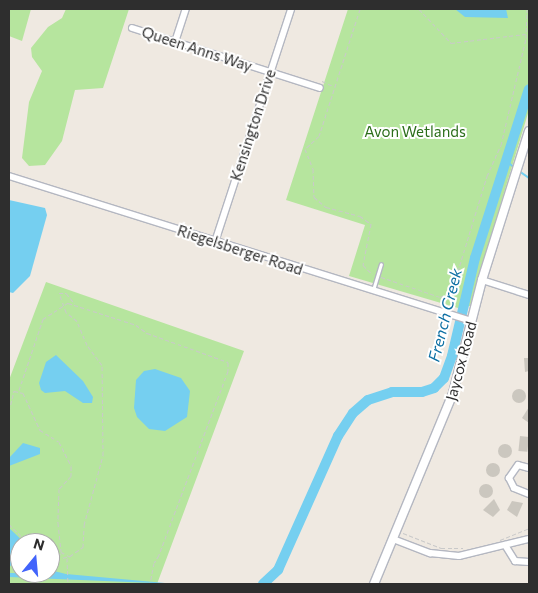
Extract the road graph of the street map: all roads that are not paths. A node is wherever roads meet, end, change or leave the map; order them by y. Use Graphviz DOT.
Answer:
graph roads {
  1 [pos="186,9"];
  2 [pos="291,9"];
  3 [pos="132,28"];
  4 [pos="175,42"];
  5 [pos="270,72"];
  6 [pos="321,85"];
  7 [pos="529,131"];
  8 [pos="9,176"];
  9 [pos="214,242"];
  10 [pos="381,264"];
  11 [pos="482,280"];
  12 [pos="373,291"];
  13 [pos="529,295"];
  14 [pos="468,320"];
  15 [pos="529,468"];
  16 [pos="529,494"];
  17 [pos="393,539"];
  18 [pos="529,539"];
  19 [pos="505,545"];
  20 [pos="529,562"];
  21 [pos="374,584"];
  1 -- 4 [label="street"];
  2 -- 5 [label="street, Kensington Drive"];
  3 -- 4 [label="street, Queen Anns Way"];
  4 -- 5 [label="street, Queen Anns Way"];
  5 -- 6 [label="street, Queen Anns Way"];
  5 -- 9 [label="street, Kensington Drive"];
  7 -- 11 [label="street, Jaycox Road"];
  8 -- 9 [label="street, Riegelsberger Road"];
  9 -- 12 [label="street, Riegelsberger Road"];
  10 -- 12 [label="lane"];
  11 -- 13 [label="street"];
  11 -- 14 [label="street, Jaycox Road"];
  12 -- 14 [label="street, Riegelsberger Road"];
  14 -- 17 [label="street, Jaycox Road"];
  15 -- 16 [label="street"];
  17 -- 19 [label="street"];
  17 -- 21 [label="street, Jaycox Road"];
  18 -- 19 [label="street"];
  19 -- 20 [label="street"];
}
